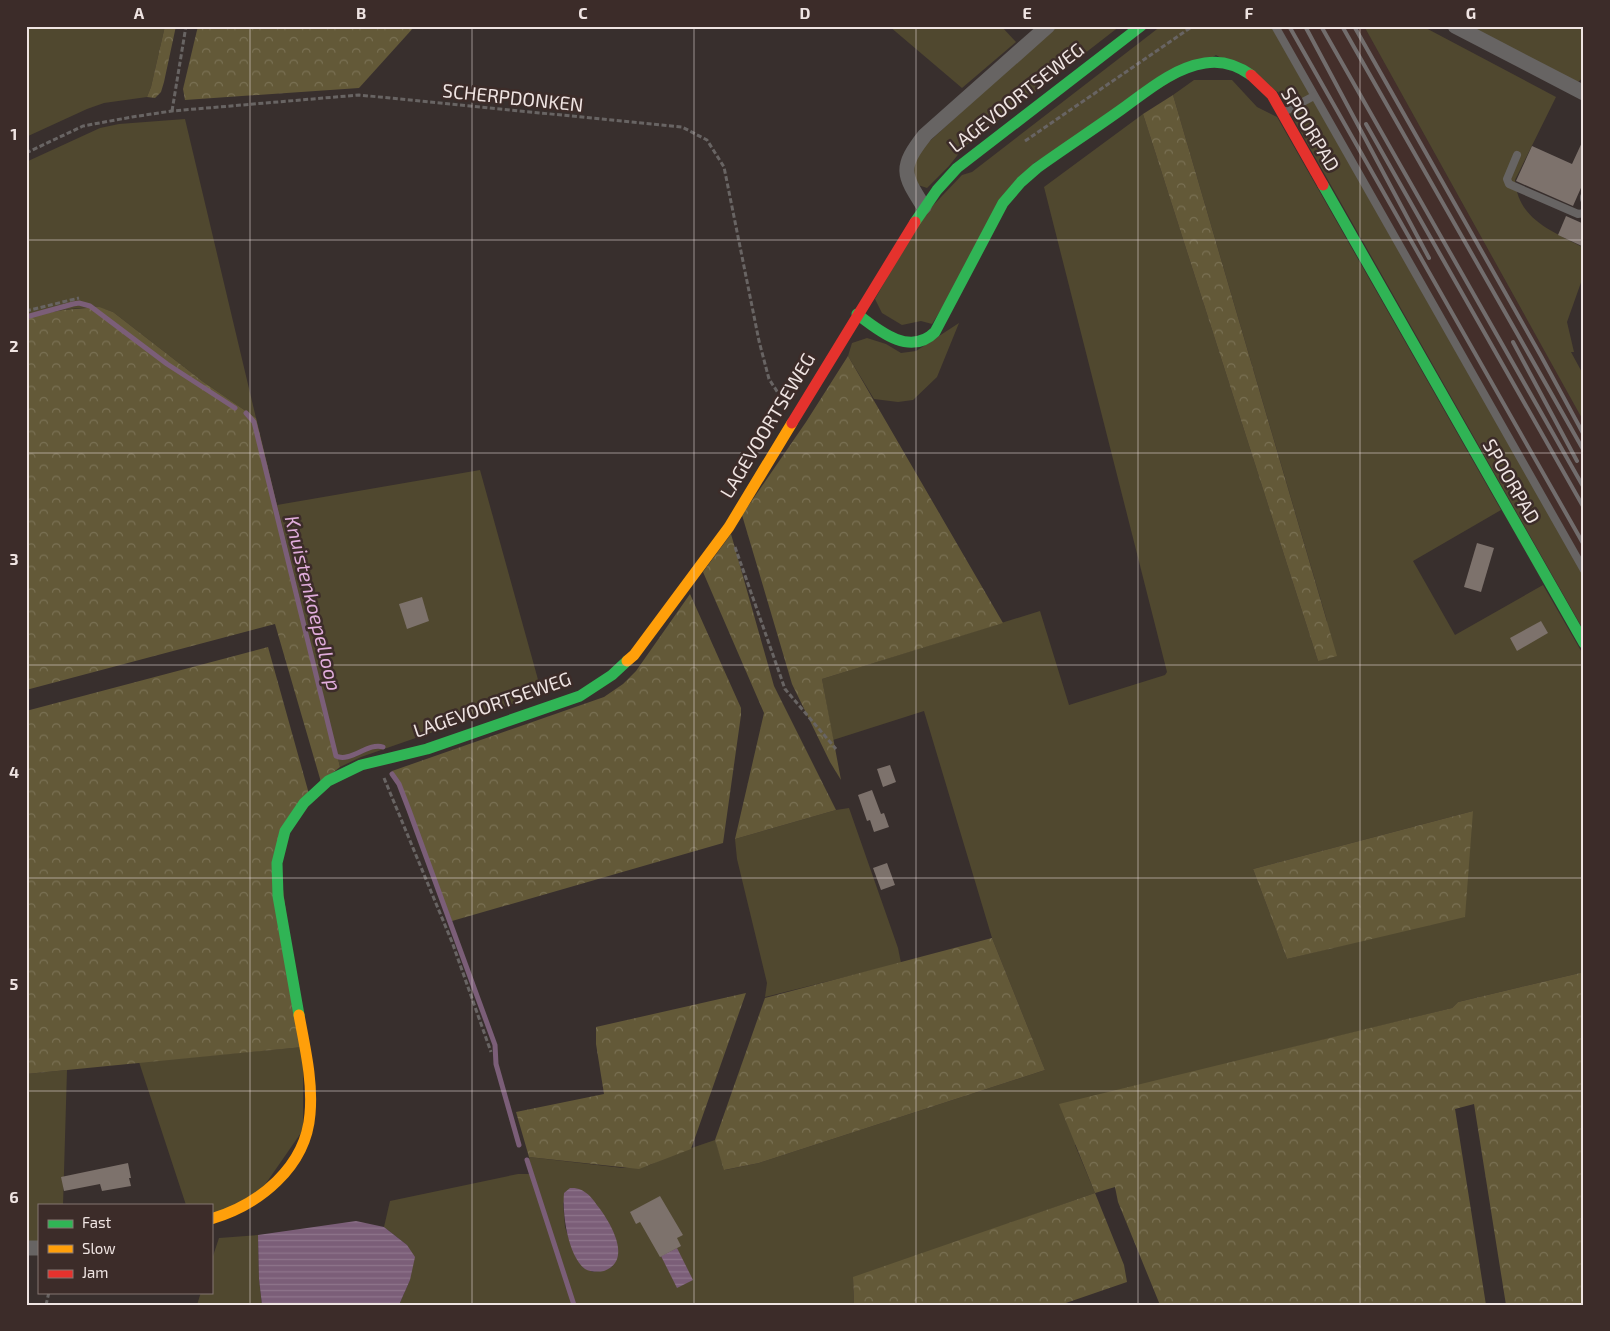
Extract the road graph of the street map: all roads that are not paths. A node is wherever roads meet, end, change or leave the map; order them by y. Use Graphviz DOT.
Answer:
graph roads {
  1 [pos="1048,26"];
  2 [pos="1141,26"];
  3 [pos="1275,26"];
  4 [pos="1455,26"];
  5 [pos="1584,93"];
  6 [pos="1314,96"];
  7 [pos="1283,113"];
  8 [pos="1517,156"];
  9 [pos="924,207"];
  10 [pos="1584,213"];
  11 [pos="857,314"];
  12 [pos="1584,570"];
  13 [pos="1584,643"];
  14 [pos="212,1218"];
  1 -- 9 [label="street, LAGEVOORTSEWEG"];
  2 -- 9 [label="street, LAGEVOORTSEWEG"];
  3 -- 6 [label="lane"];
  4 -- 5 [label="street"];
  6 -- 7 [label="lane"];
  6 -- 12 [label="lane"];
  7 -- 11 [label="street, SPOORPAD"];
  7 -- 13 [label="street, SPOORPAD"];
  8 -- 10 [label="lane"];
  9 -- 11 [label="street, LAGEVOORTSEWEG"];
  11 -- 14 [label="street, LAGEVOORTSEWEG"];
}
